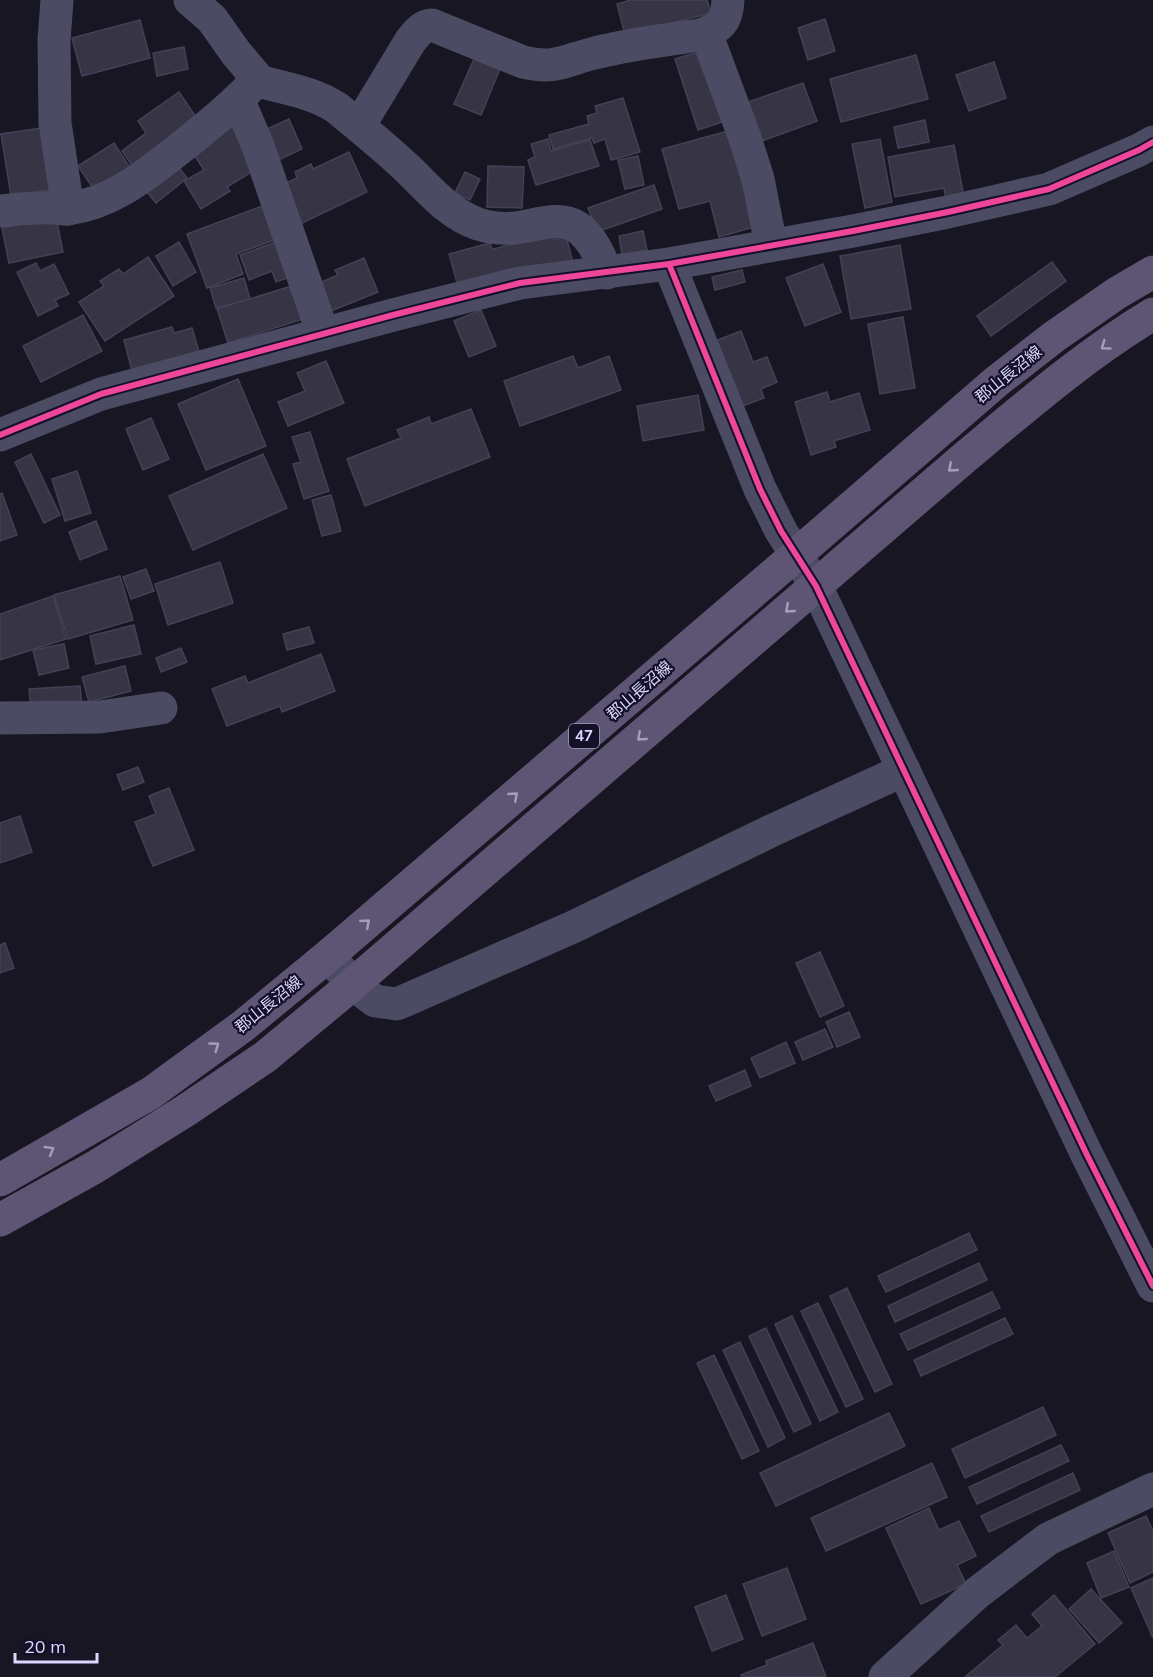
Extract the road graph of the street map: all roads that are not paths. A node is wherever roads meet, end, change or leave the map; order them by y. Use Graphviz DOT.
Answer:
graph roads {
  1 [pos="57,0"];
  2 [pos="190,0"];
  3 [pos="728,0"];
  4 [pos="706,33"];
  5 [pos="248,89"];
  6 [pos="359,126"];
  7 [pos="1153,142"];
  8 [pos="68,209"];
  9 [pos="0,211"];
  10 [pos="771,245"];
  11 [pos="669,264"];
  12 [pos="1153,272"];
  13 [pos="607,273"];
  14 [pos="1153,314"];
  15 [pos="323,334"];
  16 [pos="0,435"];
  17 [pos="796,555"];
  18 [pos="816,586"];
  19 [pos="161,708"];
  20 [pos="0,718"];
  21 [pos="904,770"];
  22 [pos="327,956"];
  23 [pos="353,984"];
  24 [pos="0,1180"];
  25 [pos="0,1220"];
  26 [pos="1153,1286"];
  27 [pos="1153,1489"];
  28 [pos="885,1677"];
  1 -- 8 [label="street"];
  2 -- 5 [label="street"];
  3 -- 4 [label="street"];
  4 -- 6 [label="street"];
  4 -- 10 [label="street"];
  5 -- 6 [label="street"];
  5 -- 8 [label="street"];
  5 -- 15 [label="street"];
  6 -- 13 [label="street"];
  7 -- 10 [label="street"];
  8 -- 9 [label="street"];
  10 -- 11 [label="street"];
  11 -- 13 [label="street"];
  11 -- 17 [label="street"];
  12 -- 17 [label="main road, 郡山長沼線 / 47"];
  13 -- 15 [label="street"];
  14 -- 18 [label="main road, 47, one-way"];
  15 -- 16 [label="street"];
  17 -- 18 [label="street"];
  22 -- 17 [label="main road, 郡山長沼線 / 47, one-way"];
  18 -- 21 [label="street"];
  18 -- 23 [label="main road, 47, one-way"];
  19 -- 20 [label="street"];
  21 -- 23 [label="street"];
  21 -- 26 [label="street"];
  22 -- 23 [label="street"];
  24 -- 22 [label="main road, 郡山長沼線 / 47, one-way"];
  23 -- 25 [label="main road, 47"];
  27 -- 28 [label="street"];
}
